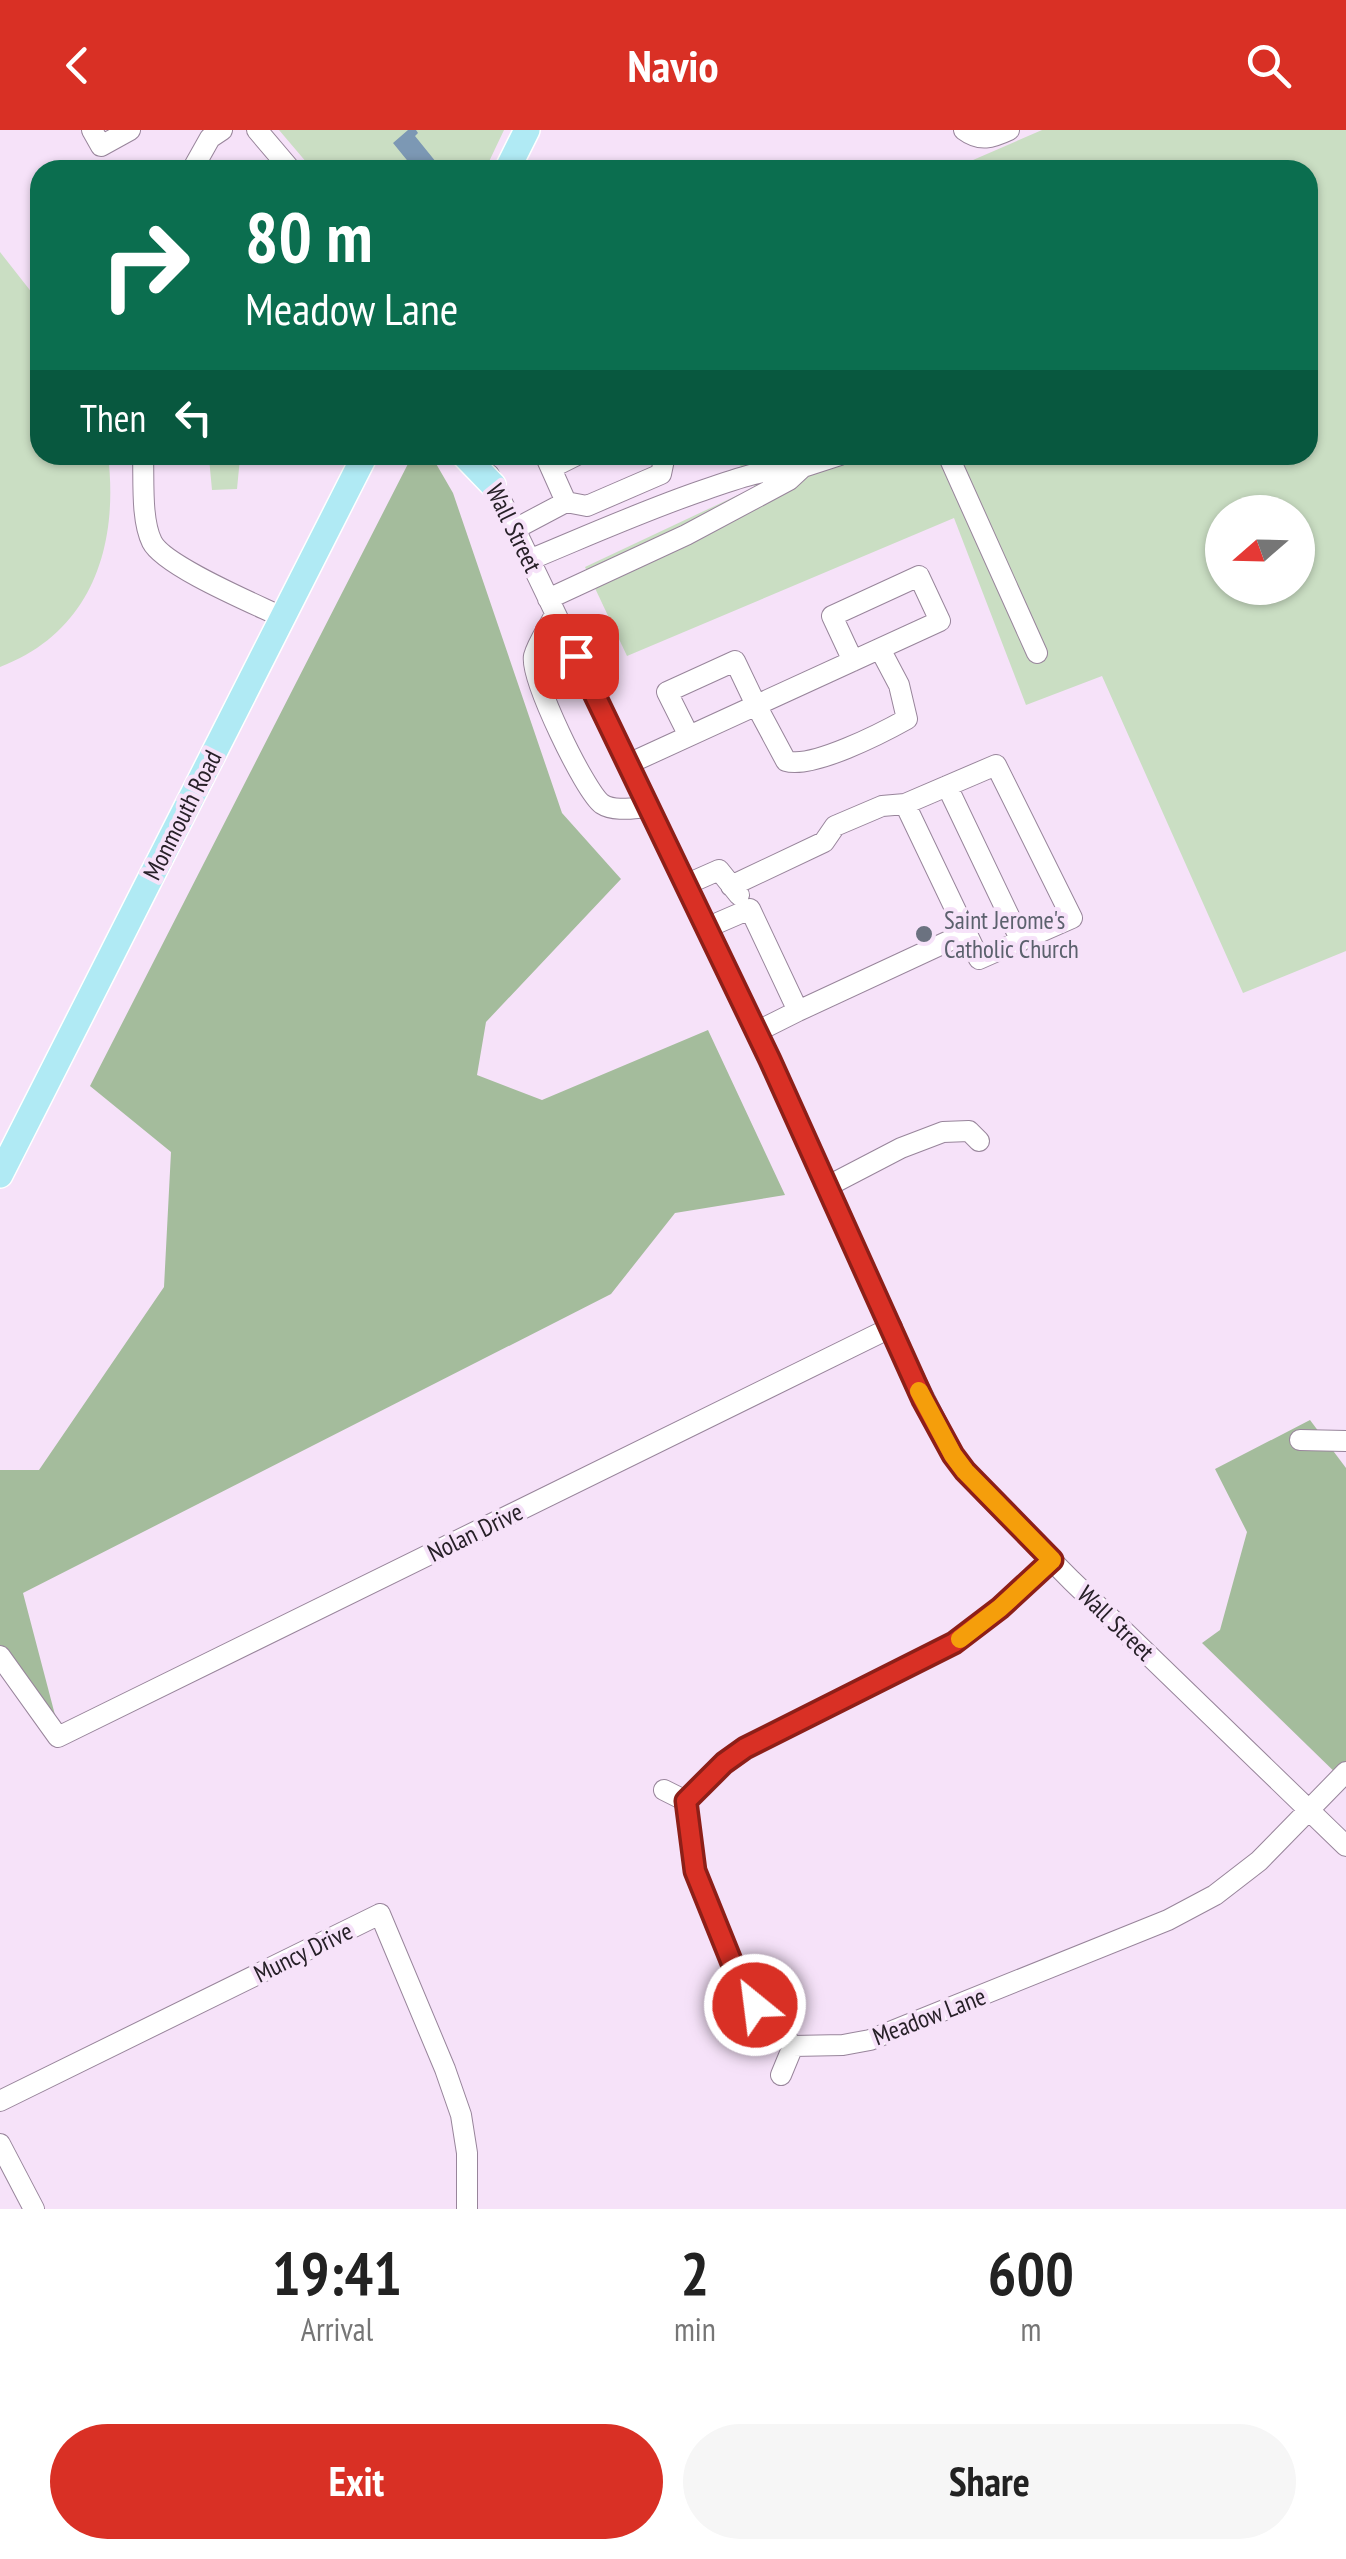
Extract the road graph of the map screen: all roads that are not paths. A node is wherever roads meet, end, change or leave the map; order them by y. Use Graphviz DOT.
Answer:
graph roads {
  1 [pos="92,130"];
  2 [pos="130,130"];
  3 [pos="222,130"];
  4 [pos="257,130"];
  5 [pos="527,130"];
  6 [pos="964,130"];
  7 [pos="1009,130"];
  8 [pos="198,160"];
  9 [pos="282,160"];
  10 [pos="512,160"];
  11 [pos="143,465"];
  12 [pos="360,465"];
  13 [pos="474,465"];
  14 [pos="484,465"];
  15 [pos="549,465"];
  16 [pos="662,465"];
  17 [pos="812,465"];
  18 [pos="952,465"];
  19 [pos="803,468"];
  20 [pos="493,485"];
  21 [pos="566,502"];
  22 [pos="514,530"];
  23 [pos="529,560"];
  24 [pos="552,607"];
  25 [pos="282,617"];
  26 [pos="880,649"];
  27 [pos="1037,653"];
  28 [pos="854,661"];
  29 [pos="756,706"];
  30 [pos="689,736"];
  31 [pos="628,764"];
  32 [pos="947,786"];
  33 [pos="905,804"];
  34 [pos="648,808"];
  35 [pos="685,884"];
  36 [pos="731,886"];
  37 [pos="750,908"];
  38 [pos="706,928"];
  39 [pos="966,933"];
  40 [pos="1021,941"];
  41 [pos="798,1011"];
  42 [pos="756,1032"];
  43 [pos="979,1141"];
  44 [pos="0,1175"];
  45 [pos="828,1186"];
  46 [pos="892,1327"];
  47 [pos="1300,1440"];
  48 [pos="1346,1442"];
  49 [pos="1052,1560"];
  50 [pos="0,1656"];
  51 [pos="1346,1772"];
  52 [pos="664,1790"];
  53 [pos="686,1801"];
  54 [pos="1308,1812"];
  55 [pos="1346,1846"];
  56 [pos="387,1892"];
  57 [pos="380,1914"];
  58 [pos="793,2046"];
  59 [pos="781,2075"];
  60 [pos="0,2100"];
  61 [pos="0,2144"];
  62 [pos="34,2209"];
  63 [pos="468,2209"];
  1 -- 2 [label="street"];
  3 -- 8 [label="street"];
  4 -- 9 [label="street"];
  5 -- 10 [label="main road"];
  6 -- 7 [label="street"];
  11 -- 25 [label="street"];
  12 -- 25 [label="main road, Monmouth Road"];
  13 -- 20 [label="main road"];
  14 -- 20 [label="street, Wall Street"];
  15 -- 21 [label="street"];
  16 -- 21 [label="street"];
  17 -- 19 [label="street"];
  18 -- 27 [label="street"];
  19 -- 23 [label="street"];
  19 -- 24 [label="street"];
  20 -- 22 [label="street, Wall Street"];
  21 -- 22 [label="street"];
  22 -- 23 [label="street, Wall Street"];
  23 -- 24 [label="street, Wall Street"];
  24 -- 31 [label="street, Wall Street"];
  24 -- 34 [label="street"];
  25 -- 44 [label="main road, Monmouth Road"];
  26 -- 28 [label="street"];
  26 -- 28 [label="street"];
  26 -- 29 [label="street"];
  28 -- 29 [label="street"];
  29 -- 30 [label="street"];
  29 -- 30 [label="street"];
  30 -- 31 [label="street"];
  31 -- 34 [label="street, Wall Street"];
  32 -- 33 [label="street"];
  32 -- 40 [label="street"];
  32 -- 40 [label="street"];
  33 -- 36 [label="street"];
  33 -- 39 [label="street"];
  34 -- 35 [label="street, Wall Street"];
  35 -- 36 [label="street"];
  35 -- 38 [label="street, Wall Street"];
  36 -- 37 [label="street"];
  37 -- 38 [label="street"];
  37 -- 41 [label="street"];
  38 -- 42 [label="street, Wall Street"];
  39 -- 40 [label="street"];
  39 -- 41 [label="street"];
  41 -- 42 [label="street"];
  42 -- 45 [label="street, Wall Street"];
  43 -- 45 [label="street"];
  45 -- 46 [label="street, Wall Street"];
  46 -- 49 [label="street, Wall Street"];
  46 -- 50 [label="street, Nolan Drive"];
  47 -- 48 [label="street"];
  49 -- 53 [label="street"];
  49 -- 54 [label="street, Wall Street"];
  51 -- 54 [label="street, Meadow Lane"];
  52 -- 53 [label="street"];
  53 -- 58 [label="street"];
  54 -- 55 [label="street, Wall Street"];
  54 -- 58 [label="street, Meadow Lane"];
  56 -- 57 [label="street"];
  57 -- 60 [label="street, Muncy Drive"];
  57 -- 63 [label="street, Muncy Drive"];
  58 -- 59 [label="street"];
  61 -- 62 [label="street"];
}
